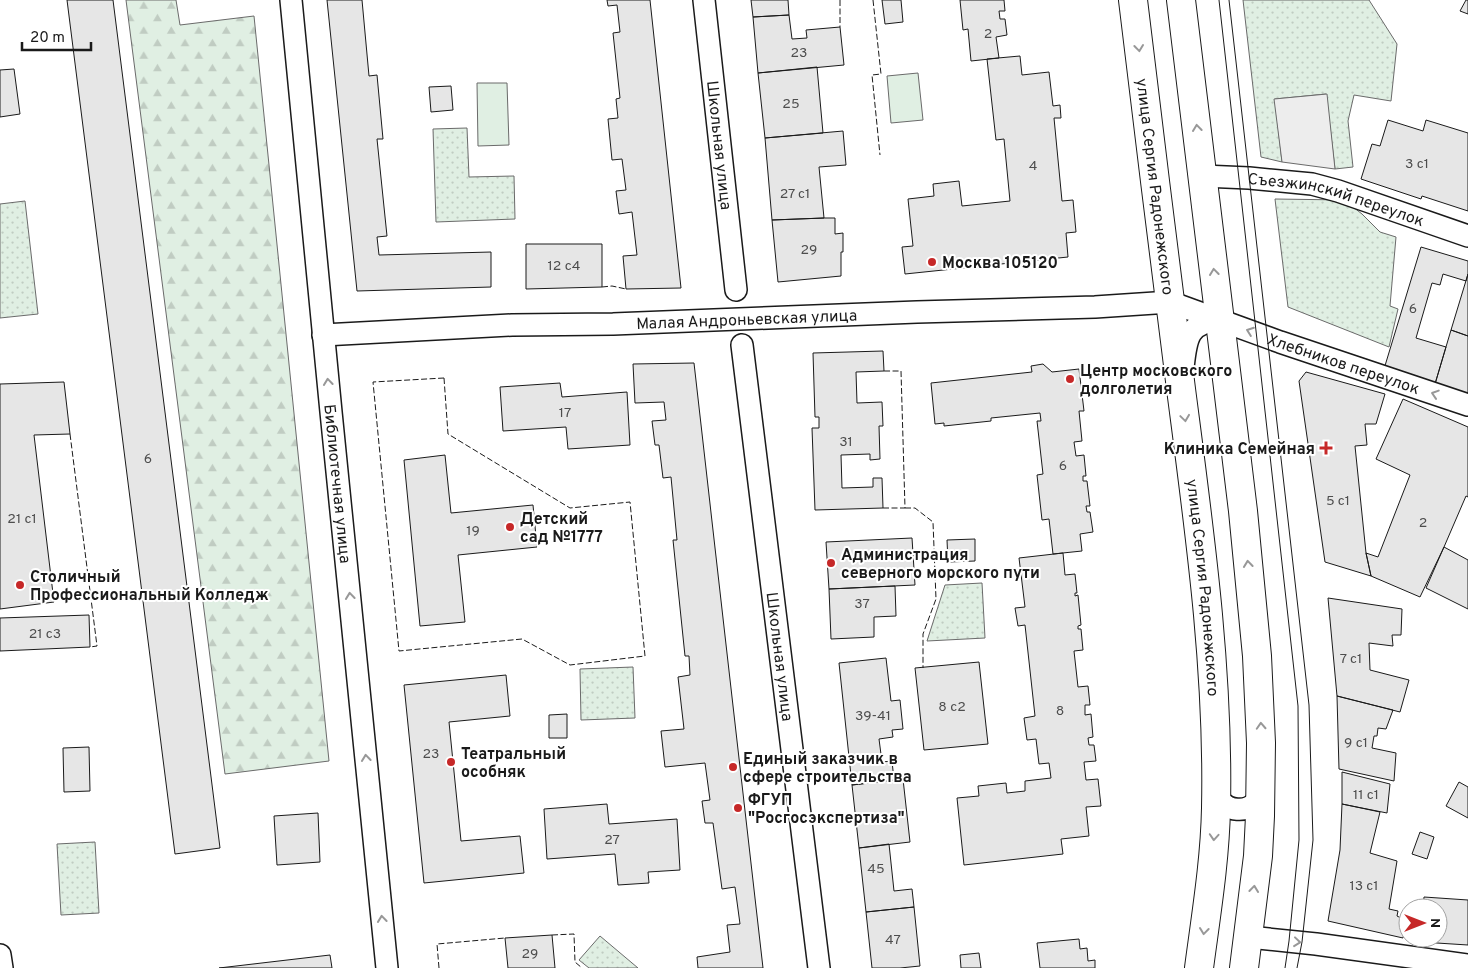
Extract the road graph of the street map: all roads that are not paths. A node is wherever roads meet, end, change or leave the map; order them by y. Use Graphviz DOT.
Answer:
graph roads {
  1 [pos="291,0"];
  2 [pos="704,0"];
  3 [pos="1134,0"];
  4 [pos="1181,0"];
  5 [pos="1203,176"];
  6 [pos="1468,236"];
  7 [pos="736,290"];
  8 [pos="1170,302"];
  9 [pos="1220,320"];
  10 [pos="322,335"];
  11 [pos="742,345"];
  12 [pos="1180,387"];
  13 [pos="1468,405"];
  14 [pos="1261,786"];
  15 [pos="1216,788"];
  16 [pos="1249,937"];
  17 [pos="0,955"];
  18 [pos="1468,965"];
  19 [pos="2,968"];
  20 [pos="387,968"];
  21 [pos="820,968"];
  22 [pos="1199,968"];
  23 [pos="1244,968"];
  1 -- 10 [label="street, Библиотечная улица"];
  2 -- 7 [label="street, Школьная улица"];
  3 -- 8 [label="main road, улица Сергия Радонежского, one-way"];
  5 -- 4 [label="main road, one-way"];
  5 -- 6 [label="street, Съезжинский переулок"];
  9 -- 5 [label="main road, one-way"];
  8 -- 9 [label="street, Хлебников переулок"];
  8 -- 10 [label="street, Малая Андроньевская улица"];
  8 -- 12 [label="main road, улица Сергия Радонежского"];
  9 -- 12 [label="street"];
  13 -- 9 [label="street, Хлебников переулок, one-way"];
  14 -- 9 [label="main road, one-way"];
  20 -- 10 [label="street, Библиотечная улица, one-way"];
  11 -- 21 [label="street, Школьная улица"];
  12 -- 15 [label="main road, улица Сергия Радонежского, one-way"];
  14 -- 15 [label="street"];
  16 -- 14 [label="main road, one-way"];
  15 -- 22 [label="main road, улица Сергия Радонежского, one-way"];
  16 -- 18 [label="street, one-way"];
  16 -- 23 [label="main road"];
  17 -- 19 [label="street"];
}
